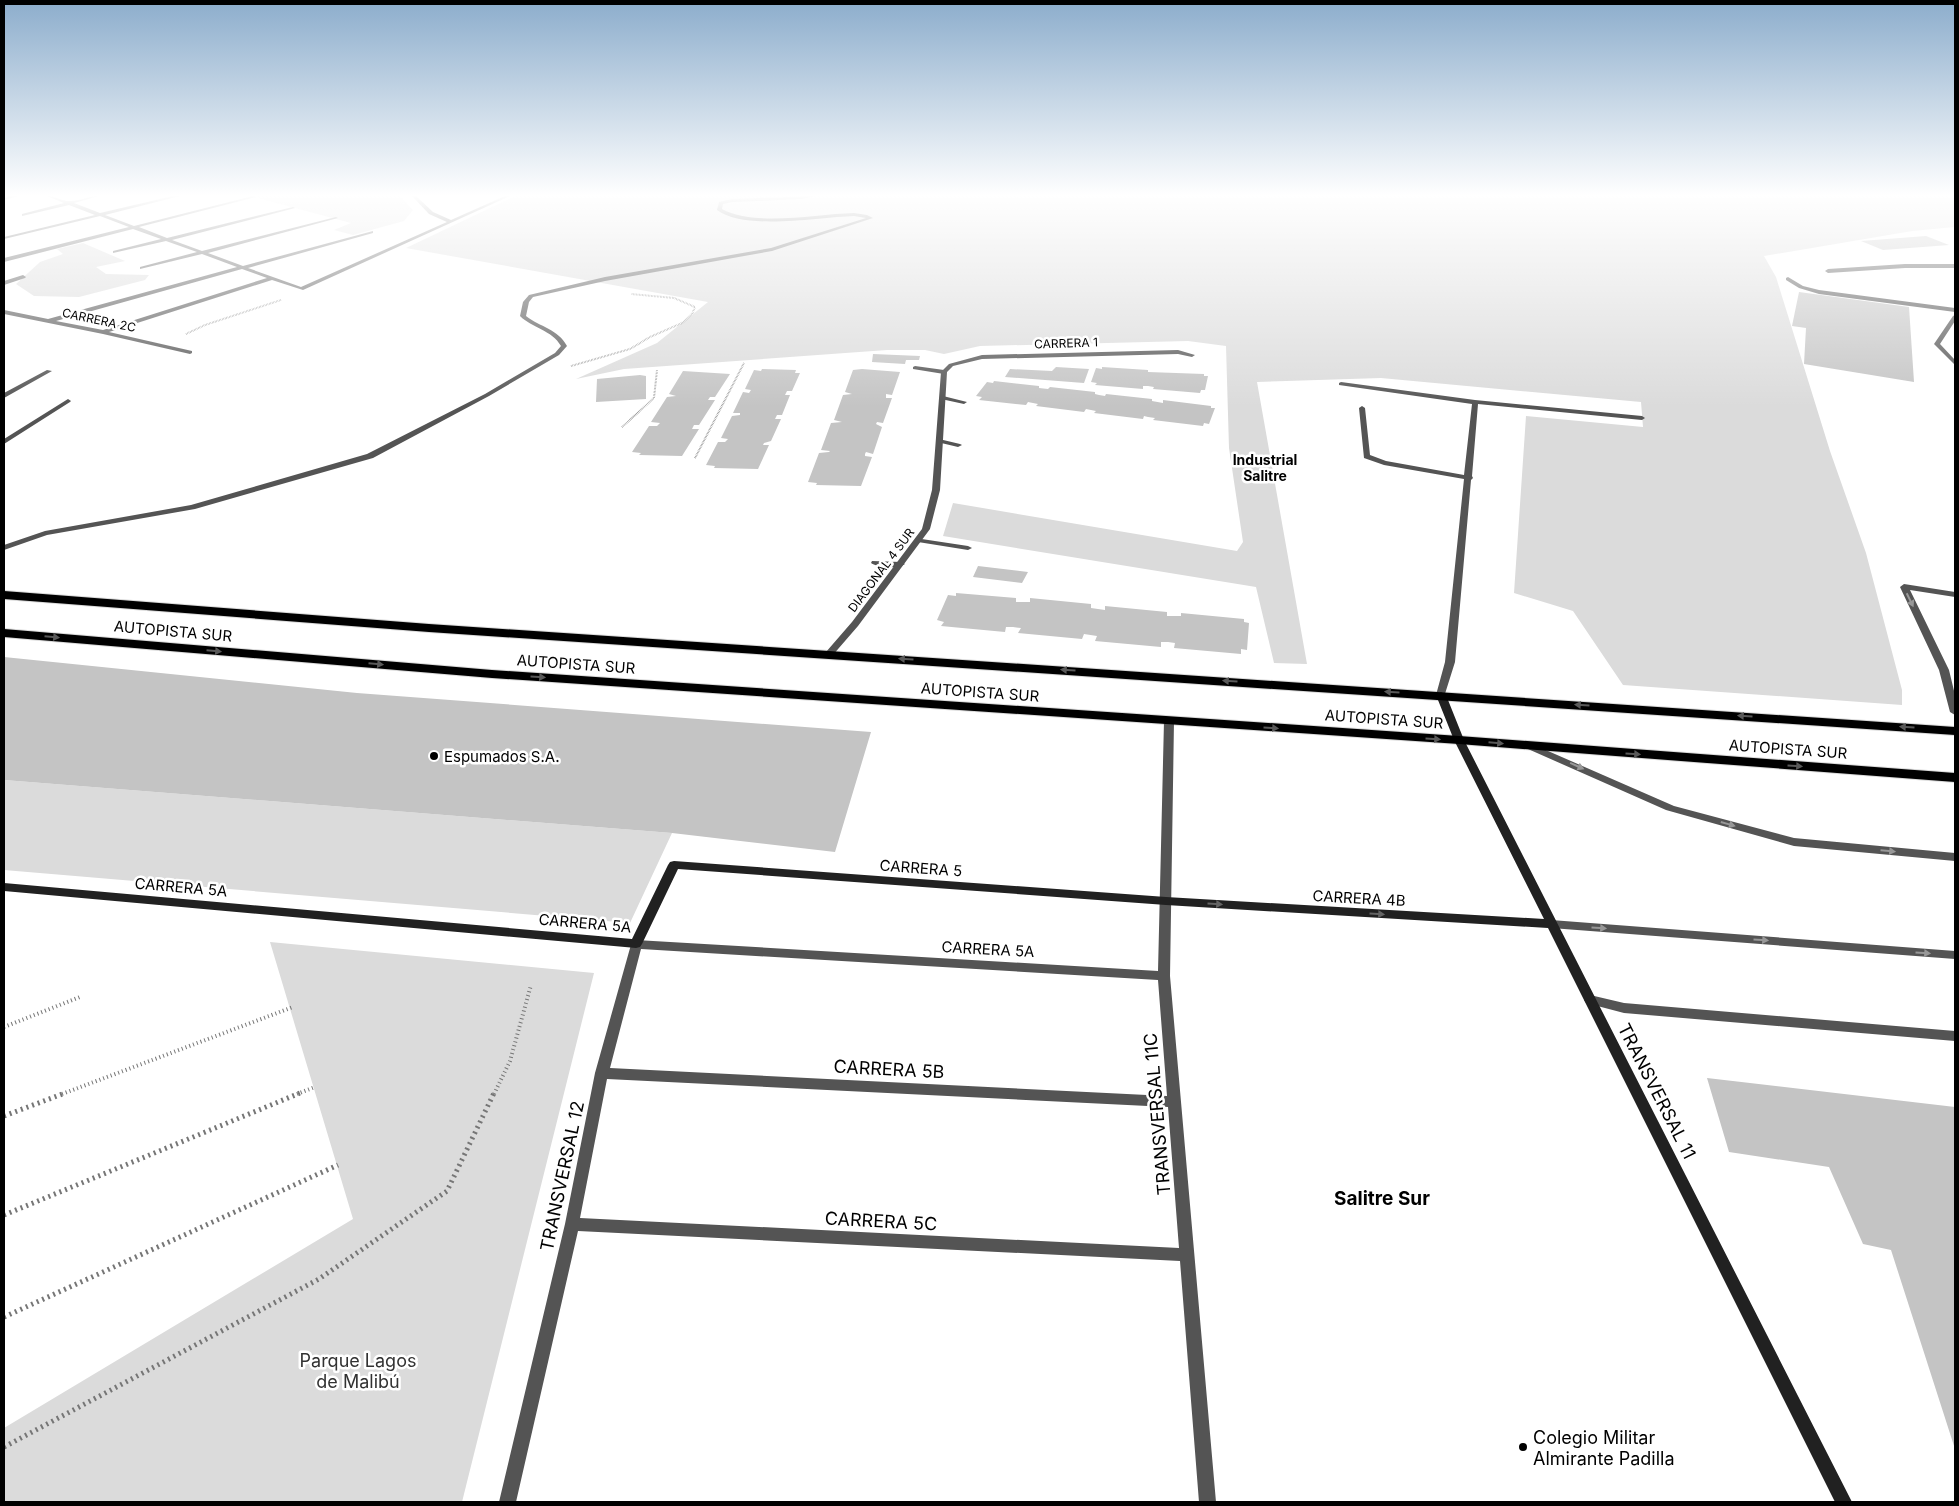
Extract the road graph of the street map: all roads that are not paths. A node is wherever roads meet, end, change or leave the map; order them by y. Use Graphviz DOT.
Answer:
graph roads {
  1 [pos="148,266"];
  2 [pos="351,266"];
  3 [pos="678,266"];
  4 [pos="1901,266"];
  5 [pos="239,267"];
  6 [pos="142,268"];
  7 [pos="1828,271"];
  8 [pos="23,277"];
  9 [pos="271,278"];
  10 [pos="1788,279"];
  11 [pos="4,283"];
  12 [pos="1955,310"];
  13 [pos="4,312"];
  14 [pos="1955,317"];
  15 [pos="48,321"];
  16 [pos="103,332"];
  17 [pos="190,352"];
  18 [pos="1192,356"];
  19 [pos="1955,363"];
  20 [pos="915,368"];
  21 [pos="49,372"];
  22 [pos="944,372"];
  23 [pos="1341,384"];
  24 [pos="4,396"];
  25 [pos="943,398"];
  26 [pos="68,402"];
  27 [pos="964,402"];
  28 [pos="1475,402"];
  29 [pos="1362,408"];
  30 [pos="1642,418"];
  31 [pos="939,441"];
  32 [pos="4,442"];
  33 [pos="958,445"];
  34 [pos="1469,478"];
  35 [pos="918,540"];
  36 [pos="4,548"];
  37 [pos="968,548"];
  38 [pos="875,563"];
  39 [pos="901,564"];
  40 [pos="1955,594"];
  41 [pos="4,595"];
  42 [pos="4,633"];
  43 [pos="829,654"];
  44 [pos="1944,670"];
  45 [pos="1955,672"];
  46 [pos="1441,695"];
  47 [pos="1955,712"];
  48 [pos="1170,721"];
  49 [pos="1955,731"];
  50 [pos="1459,740"];
  51 [pos="1532,747"];
  52 [pos="1955,778"];
  53 [pos="1955,856"];
  54 [pos="674,865"];
  55 [pos="4,887"];
  56 [pos="1166,901"];
  57 [pos="1550,924"];
  58 [pos="636,944"];
  59 [pos="1955,955"];
  60 [pos="1164,976"];
  61 [pos="1590,1000"];
  62 [pos="1955,1036"];
  63 [pos="602,1073"];
  64 [pos="1175,1102"];
  65 [pos="572,1224"];
  66 [pos="1188,1255"];
  67 [pos="507,1502"];
  68 [pos="1208,1502"];
  69 [pos="1844,1502"];
  1 -- 6 [label="street"];
  2 -- 9 [label="street"];
  3 -- 36 [label="street"];
  4 -- 7 [label="street"];
  5 -- 9 [label="street"];
  5 -- 15 [label="street"];
  8 -- 11 [label="street"];
  9 -- 16 [label="street"];
  10 -- 12 [label="street"];
  13 -- 15 [label="street, CARRERA 2C"];
  14 -- 19 [label="street"];
  15 -- 16 [label="street, CARRERA 2C"];
  16 -- 17 [label="street, CARRERA 2C"];
  18 -- 22 [label="street, CARRERA 1"];
  20 -- 22 [label="street"];
  21 -- 24 [label="street"];
  22 -- 25 [label="street, DIAGONAL 4 SUR"];
  23 -- 28 [label="street"];
  25 -- 27 [label="street"];
  25 -- 31 [label="street, DIAGONAL 4 SUR"];
  26 -- 32 [label="street"];
  28 -- 30 [label="street"];
  28 -- 34 [label="street"];
  29 -- 34 [label="street"];
  31 -- 33 [label="street"];
  31 -- 35 [label="street, DIAGONAL 4 SUR"];
  34 -- 46 [label="street"];
  35 -- 37 [label="street"];
  35 -- 39 [label="street, DIAGONAL 4 SUR"];
  38 -- 39 [label="street"];
  39 -- 43 [label="street, DIAGONAL 4 SUR"];
  40 -- 44 [label="street, one-way"];
  41 -- 43 [label="highway, AUTOPISTA SUR"];
  42 -- 48 [label="highway, AUTOPISTA SUR, one-way"];
  46 -- 43 [label="highway, AUTOPISTA SUR, one-way"];
  44 -- 45 [label="street"];
  44 -- 47 [label="street"];
  49 -- 46 [label="highway, AUTOPISTA SUR, one-way"];
  46 -- 50 [label="main road, TRANSVERSAL 11"];
  48 -- 50 [label="highway, AUTOPISTA SUR, one-way"];
  48 -- 56 [label="street, TRANSVERSAL 11C"];
  50 -- 51 [label="highway, AUTOPISTA SUR, one-way"];
  50 -- 57 [label="main road, TRANSVERSAL 11"];
  51 -- 52 [label="highway, AUTOPISTA SUR, one-way"];
  51 -- 53 [label="street, one-way"];
  54 -- 56 [label="main road, CARRERA 5"];
  54 -- 58 [label="main road, TRANSVERSAL 12"];
  55 -- 58 [label="main road, CARRERA 5A"];
  56 -- 57 [label="main road, CARRERA 4B, one-way"];
  56 -- 60 [label="street, TRANSVERSAL 11C"];
  57 -- 59 [label="street, one-way"];
  57 -- 61 [label="main road, TRANSVERSAL 11"];
  58 -- 60 [label="street, CARRERA 5A"];
  58 -- 63 [label="street, TRANSVERSAL 12"];
  60 -- 64 [label="street, TRANSVERSAL 11C"];
  61 -- 62 [label="street"];
  61 -- 69 [label="main road, TRANSVERSAL 11"];
  63 -- 64 [label="street, CARRERA 5B"];
  63 -- 65 [label="street, TRANSVERSAL 12"];
  64 -- 66 [label="street, TRANSVERSAL 11C"];
  65 -- 66 [label="street, CARRERA 5C"];
  65 -- 67 [label="street, TRANSVERSAL 12"];
  66 -- 68 [label="street, TRANSVERSAL 11C"];
}
